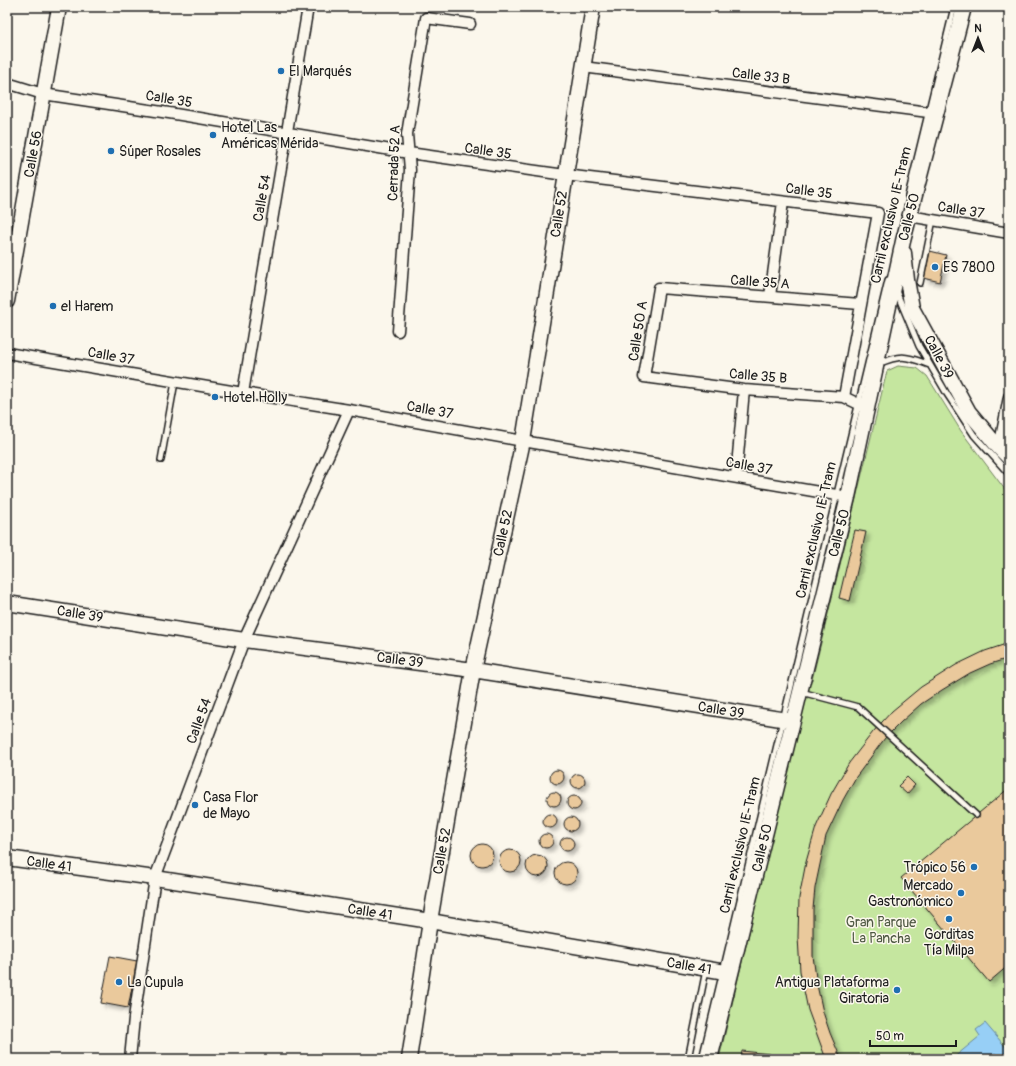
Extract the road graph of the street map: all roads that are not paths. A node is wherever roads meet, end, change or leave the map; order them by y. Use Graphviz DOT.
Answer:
graph roads {
  1 [pos="59,7"];
  2 [pos="308,7"];
  3 [pos="593,7"];
  4 [pos="954,7"];
  5 [pos="964,7"];
  6 [pos="470,24"];
  7 [pos="583,67"];
  8 [pos="7,83"];
  9 [pos="43,94"];
  10 [pos="932,112"];
  11 [pos="287,133"];
  12 [pos="409,153"];
  13 [pos="565,175"];
  14 [pos="783,202"];
  15 [pos="907,210"];
  16 [pos="933,220"];
  17 [pos="1009,233"];
  18 [pos="899,240"];
  19 [pos="891,280"];
  20 [pos="920,283"];
  21 [pos="659,288"];
  22 [pos="770,296"];
  23 [pos="7,301"];
  24 [pos="860,304"];
  25 [pos="398,331"];
  26 [pos="7,353"];
  27 [pos="930,365"];
  28 [pos="871,367"];
  29 [pos="644,377"];
  30 [pos="176,382"];
  31 [pos="744,390"];
  32 [pos="243,393"];
  33 [pos="844,396"];
  34 [pos="1009,397"];
  35 [pos="863,406"];
  36 [pos="349,410"];
  37 [pos="523,441"];
  38 [pos="999,448"];
  39 [pos="1009,458"];
  40 [pos="161,460"];
  41 [pos="1009,474"];
  42 [pos="736,478"];
  43 [pos="842,496"];
  44 [pos="7,603"];
  45 [pos="244,640"];
  46 [pos="473,670"];
  47 [pos="800,692"];
  48 [pos="788,720"];
  49 [pos="976,815"];
  50 [pos="7,858"];
  51 [pos="154,878"];
  52 [pos="430,921"];
  53 [pos="707,969"];
  54 [pos="727,973"];
  55 [pos="130,1059"];
  56 [pos="409,1059"];
  57 [pos="688,1059"];
  58 [pos="702,1059"];
  59 [pos="710,1059"];
  1 -- 9 [label="main road, Calle 56"];
  2 -- 11 [label="street, Calle 54"];
  3 -- 7 [label="main road, Calle 52"];
  4 -- 10 [label="lane"];
  5 -- 10 [label="main road, Calle 50"];
  6 -- 12 [label="street, Cerrada 52 A"];
  7 -- 10 [label="street, Calle 33 B"];
  7 -- 13 [label="main road, Calle 52"];
  8 -- 9 [label="street, Calle 35"];
  9 -- 11 [label="street, Calle 35"];
  9 -- 23 [label="main road, Calle 56"];
  10 -- 15 [label="main road, Calle 50"];
  11 -- 12 [label="street, Calle 35"];
  11 -- 32 [label="street, Calle 54"];
  12 -- 13 [label="street, Calle 35"];
  12 -- 25 [label="street, Cerrada 52 A"];
  13 -- 14 [label="street, Calle 35"];
  13 -- 37 [label="main road, Calle 52"];
  14 -- 22 [label="street"];
  14 -- 24 [label="street, Calle 35"];
  15 -- 16 [label="street, Calle 37"];
  15 -- 18 [label="main road, Calle 50"];
  16 -- 17 [label="street, Calle 37"];
  16 -- 20 [label="lane"];
  18 -- 19 [label="main road, Calle 50"];
  18 -- 38 [label="main road, Calle 39"];
  19 -- 27 [label="lane"];
  19 -- 28 [label="main road, Calle 50"];
  21 -- 22 [label="street, Calle 35 A"];
  21 -- 29 [label="street, Calle 50 A"];
  22 -- 24 [label="street, Calle 35 A"];
  24 -- 33 [label="street"];
  26 -- 30 [label="street, Calle 37"];
  27 -- 28 [label="lane"];
  27 -- 41 [label="lane"];
  28 -- 35 [label="main road, Calle 50"];
  29 -- 31 [label="street, Calle 35 B"];
  30 -- 32 [label="street, Calle 37"];
  30 -- 40 [label="lane"];
  31 -- 33 [label="street, Calle 35 B"];
  31 -- 42 [label="street"];
  32 -- 36 [label="street, Calle 37"];
  33 -- 35 [label="street, Calle 35 B"];
  34 -- 38 [label="street"];
  35 -- 43 [label="main road, Calle 50"];
  36 -- 37 [label="street, Calle 37"];
  36 -- 45 [label="street, Calle 54"];
  37 -- 42 [label="street, Calle 37"];
  37 -- 46 [label="main road, Calle 52"];
  38 -- 39 [label="main road, Calle 39"];
  42 -- 43 [label="street, Calle 37"];
  43 -- 47 [label="main road, Calle 50"];
  43 -- 48 [label="lane, Carril exclusivo IE-Tram"];
  44 -- 45 [label="main road, Calle 39"];
  45 -- 46 [label="main road, Calle 39"];
  45 -- 51 [label="street, Calle 54"];
  46 -- 48 [label="main road, Calle 39"];
  46 -- 52 [label="main road, Calle 52"];
  47 -- 48 [label="main road, Calle 50"];
  47 -- 49 [label="lane"];
  48 -- 54 [label="main road, Calle 50"];
  50 -- 51 [label="main road, Calle 41"];
  51 -- 52 [label="main road, Calle 41"];
  51 -- 55 [label="street, Calle 54"];
  52 -- 53 [label="main road, Calle 41"];
  52 -- 56 [label="main road, Calle 52"];
  53 -- 54 [label="main road, Calle 41"];
  53 -- 57 [label="lane"];
  54 -- 58 [label="lane"];
  54 -- 59 [label="main road, Calle 50"];
}
